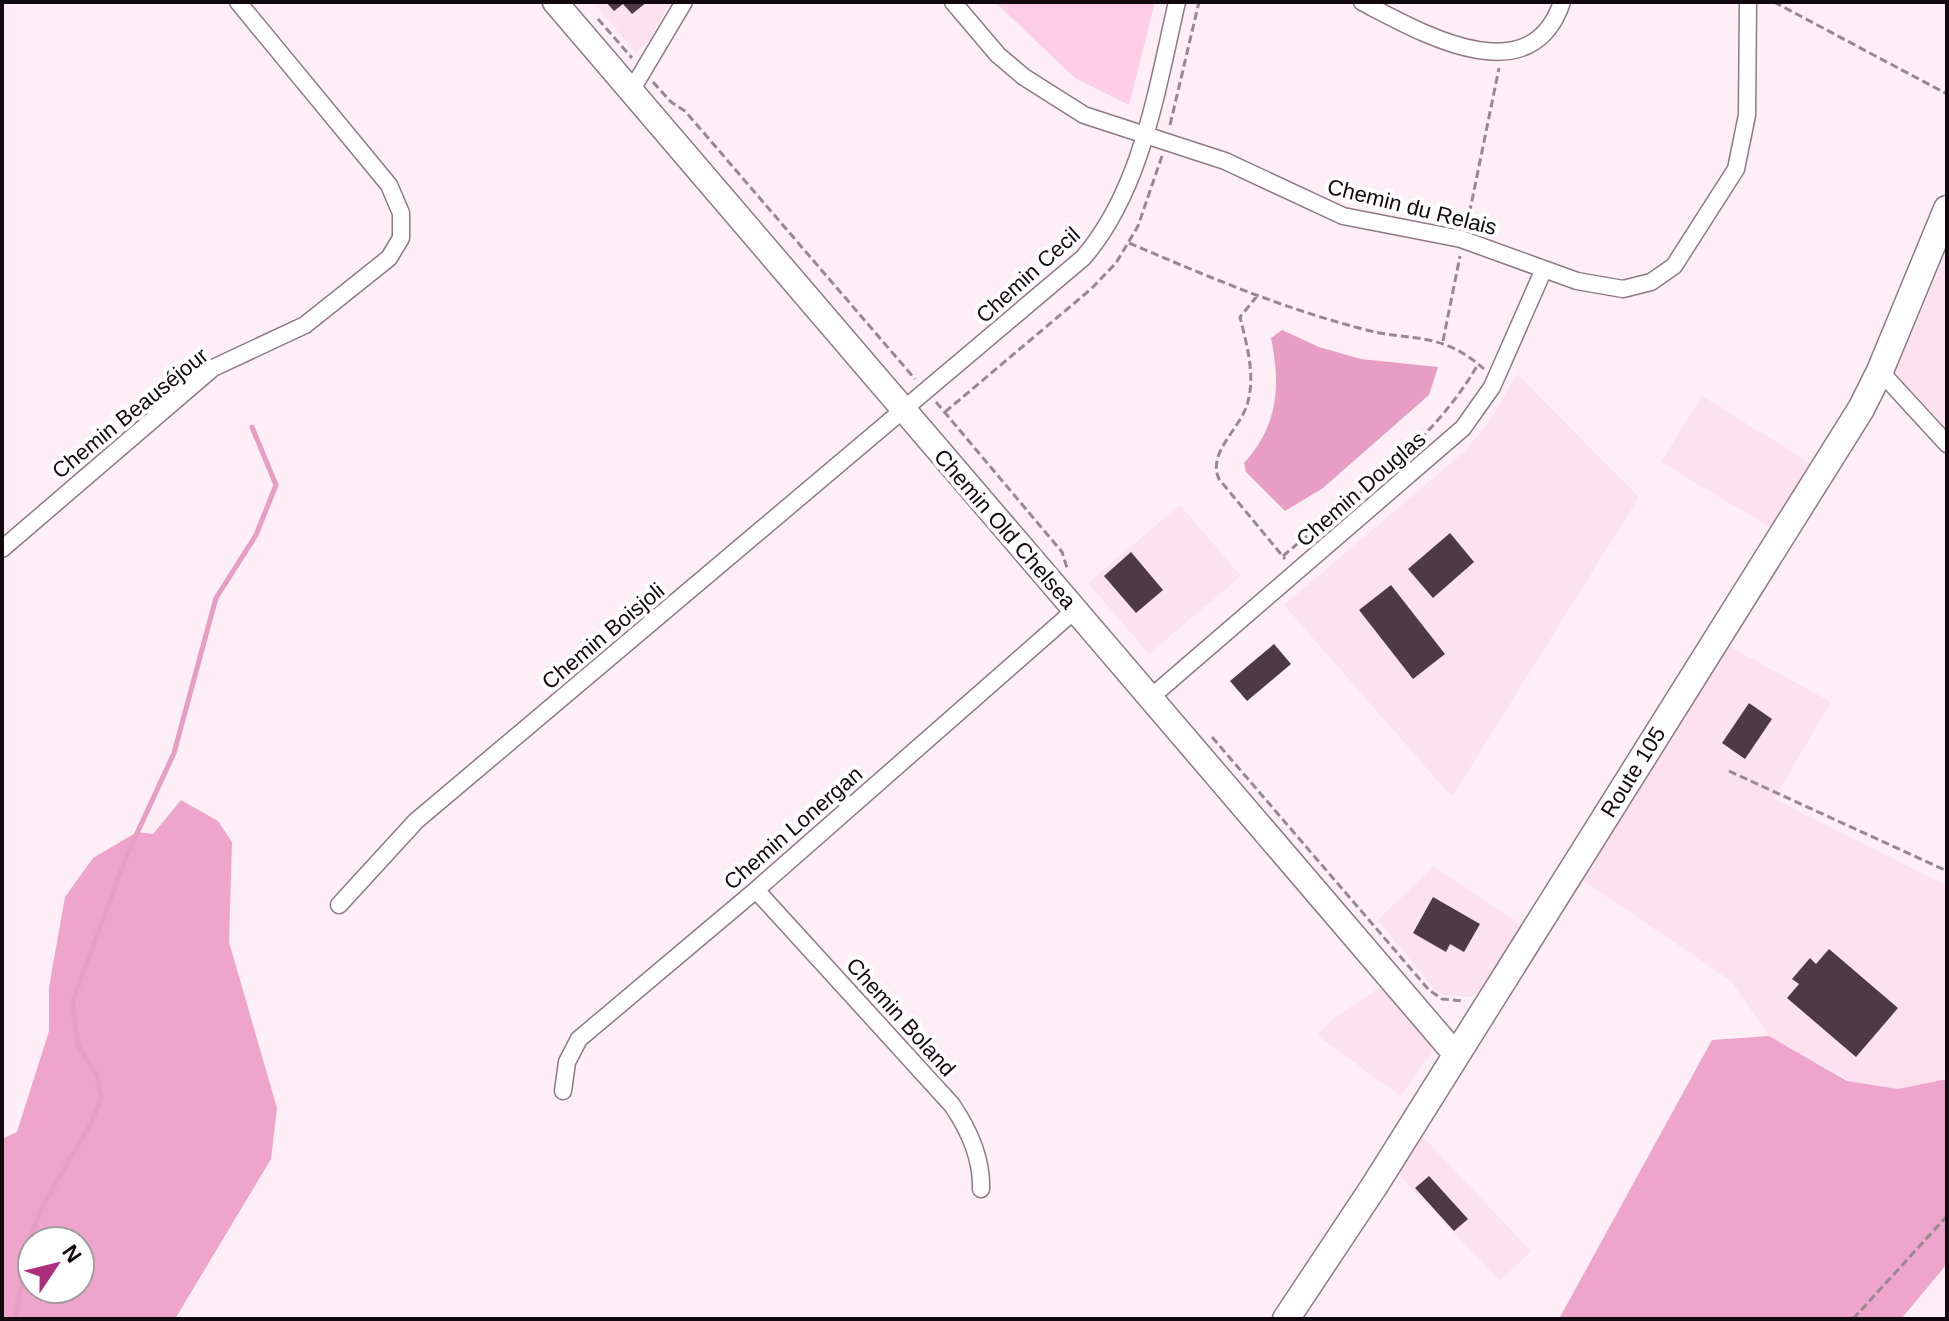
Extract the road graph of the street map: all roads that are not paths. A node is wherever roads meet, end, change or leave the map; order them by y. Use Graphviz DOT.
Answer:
graph roads {
  1 [pos="238,2"];
  2 [pos="555,2"];
  3 [pos="684,2"];
  4 [pos="953,2"];
  5 [pos="1177,2"];
  6 [pos="1362,2"];
  7 [pos="1562,2"];
  8 [pos="1748,2"];
  9 [pos="637,81"];
  10 [pos="1143,137"];
  11 [pos="1947,209"];
  12 [pos="1544,269"];
  13 [pos="1880,371"];
  14 [pos="905,412"];
  15 [pos="1947,444"];
  16 [pos="2,549"];
  17 [pos="1075,610"];
  18 [pos="1150,698"];
  19 [pos="756,890"];
  20 [pos="339,905"];
  21 [pos="1456,1055"];
  22 [pos="563,1091"];
  23 [pos="981,1189"];
  24 [pos="1286,1319"];
  1 -- 16 [label="street, Chemin Beauséjour"];
  2 -- 9 [label="street, Chemin Old Chelsea"];
  3 -- 9 [label="street"];
  4 -- 10 [label="street, Chemin du Relais"];
  5 -- 10 [label="street, Chemin Cecil"];
  6 -- 7 [label="street"];
  8 -- 12 [label="street, Chemin du Relais"];
  9 -- 14 [label="street, Chemin Old Chelsea"];
  10 -- 12 [label="street, Chemin du Relais"];
  10 -- 14 [label="street, Chemin Cecil"];
  11 -- 13 [label="main road, Route 105"];
  12 -- 18 [label="street, Chemin Douglas"];
  13 -- 15 [label="street"];
  13 -- 21 [label="main road, Route 105"];
  14 -- 17 [label="street, Chemin Old Chelsea"];
  14 -- 20 [label="street, Chemin Boisjoli"];
  17 -- 18 [label="street, Chemin Old Chelsea"];
  17 -- 19 [label="street, Chemin Lonergan"];
  18 -- 21 [label="street, Chemin Old Chelsea"];
  19 -- 22 [label="street, Chemin Lonergan"];
  19 -- 23 [label="street, Chemin Boland"];
  21 -- 24 [label="main road, Route 105"];
}
